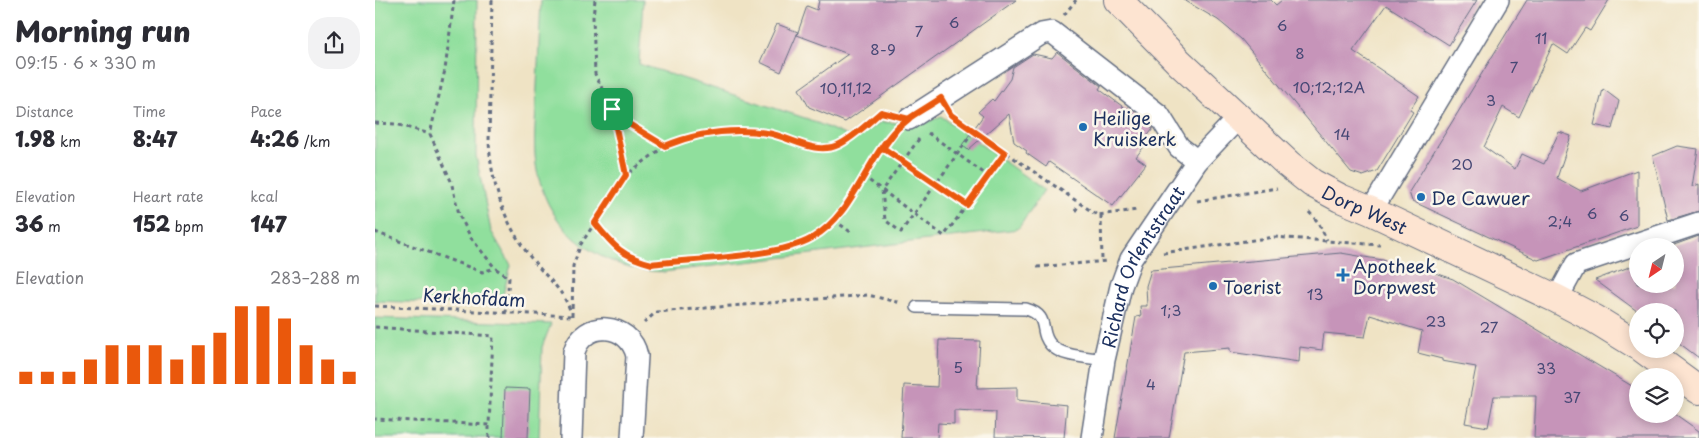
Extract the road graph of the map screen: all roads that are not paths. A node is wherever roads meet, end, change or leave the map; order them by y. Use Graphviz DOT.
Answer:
graph roads {
  1 [pos="1498,0"];
  2 [pos="1132,5"];
  3 [pos="1238,118"];
  4 [pos="917,125"];
  5 [pos="1197,161"];
  6 [pos="1371,211"];
  7 [pos="1699,223"];
  8 [pos="1557,299"];
  9 [pos="917,306"];
  10 [pos="1629,340"];
  11 [pos="1655,358"];
  12 [pos="1104,360"];
  13 [pos="1699,390"];
  14 [pos="571,438"];
  15 [pos="632,438"];
  16 [pos="1092,438"];
  1 -- 6 [label="street"];
  2 -- 3 [label="main road, Dorp West"];
  3 -- 5 [label="street, Richard Orlentstraat"];
  3 -- 6 [label="main road, Dorp West"];
  4 -- 5 [label="street"];
  5 -- 12 [label="street, Richard Orlentstraat"];
  6 -- 8 [label="main road, Dorp West"];
  7 -- 8 [label="street"];
  8 -- 10 [label="main road, Dorp West"];
  9 -- 12 [label="lane"];
  11 -- 13 [label="main road"];
  12 -- 16 [label="street, Richard Orlentstraat"];
  14 -- 15 [label="street"];
}
